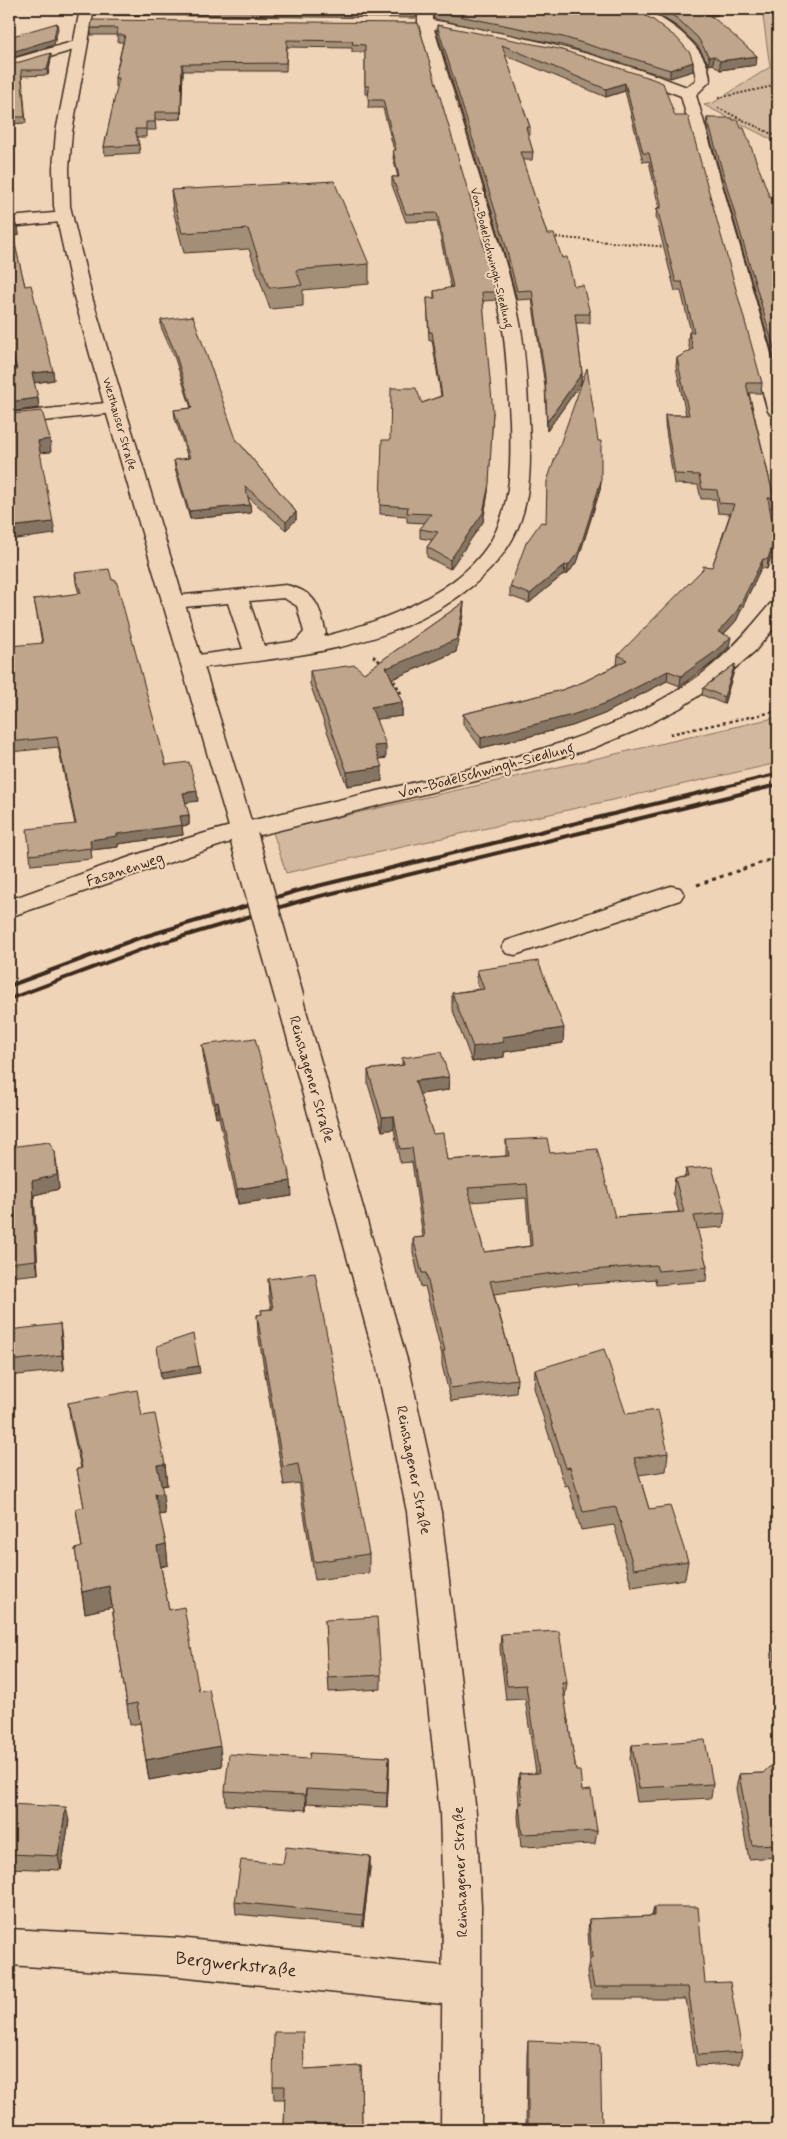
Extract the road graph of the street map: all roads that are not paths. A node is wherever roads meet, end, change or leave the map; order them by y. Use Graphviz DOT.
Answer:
graph roads {
  1 [pos="631,9"];
  2 [pos="86,15"];
  3 [pos="425,16"];
  4 [pos="104,22"];
  5 [pos="406,24"];
  6 [pos="79,44"];
  7 [pos="9,65"];
  8 [pos="688,93"];
  9 [pos="65,217"];
  10 [pos="9,222"];
  11 [pos="115,408"];
  12 [pos="778,411"];
  13 [pos="9,419"];
  14 [pos="237,596"];
  15 [pos="172,602"];
  16 [pos="778,610"];
  17 [pos="304,646"];
  18 [pos="256,654"];
  19 [pos="191,662"];
  20 [pos="243,834"];
  21 [pos="671,894"];
  22 [pos="9,909"];
  23 [pos="515,947"];
  24 [pos="9,1947"];
  25 [pos="462,1987"];
  26 [pos="461,2130"];
  1 -- 8 [label="street"];
  2 -- 4 [label="street"];
  2 -- 6 [label="street, Westhauser Straße"];
  3 -- 5 [label="street"];
  3 -- 8 [label="street"];
  3 -- 17 [label="street, Von-Bodelschwingh-Siedlung"];
  6 -- 7 [label="street"];
  6 -- 9 [label="street, Westhauser Straße"];
  8 -- 12 [label="street"];
  9 -- 10 [label="street"];
  9 -- 11 [label="street, Westhauser Straße"];
  11 -- 13 [label="street"];
  11 -- 15 [label="street, Westhauser Straße"];
  14 -- 15 [label="street"];
  14 -- 17 [label="street"];
  14 -- 18 [label="street"];
  15 -- 19 [label="street, Westhauser Straße"];
  16 -- 20 [label="street, Von-Bodelschwingh-Siedlung"];
  17 -- 18 [label="street, Von-Bodelschwingh-Siedlung"];
  18 -- 19 [label="street, Von-Bodelschwingh-Siedlung"];
  19 -- 20 [label="street, Westhauser Straße"];
  20 -- 22 [label="street, Fasanenweg"];
  20 -- 25 [label="street, Reinshagener Straße, bridge"];
  21 -- 23 [label="street"];
  24 -- 25 [label="street, Bergwerkstraße"];
  25 -- 26 [label="street, Reinshagener Straße"];
}
